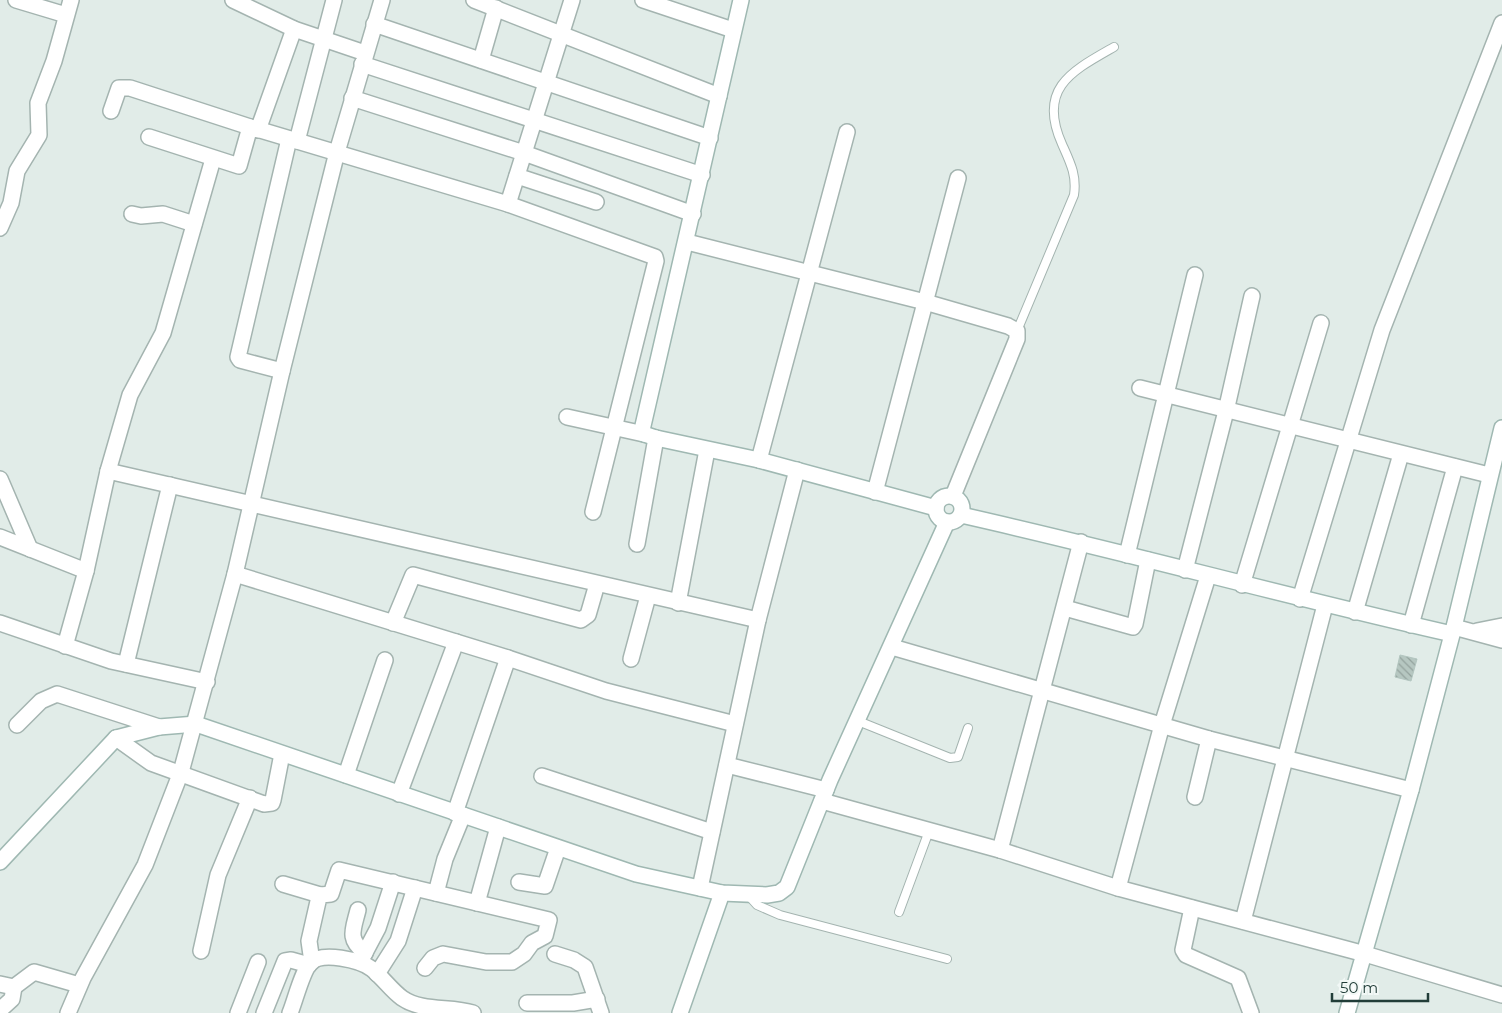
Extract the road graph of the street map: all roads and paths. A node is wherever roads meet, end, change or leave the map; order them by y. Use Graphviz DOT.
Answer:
graph roads {
  1 [pos="16,0"];
  2 [pos="71,0"];
  3 [pos="233,0"];
  4 [pos="334,0"];
  5 [pos="382,0"];
  6 [pos="474,0"];
  7 [pos="572,0"];
  8 [pos="643,0"];
  9 [pos="741,0"];
  10 [pos="496,8"];
  11 [pos="66,15"];
  12 [pos="374,24"];
  13 [pos="1502,24"];
  14 [pos="294,28"];
  15 [pos="733,30"];
  16 [pos="560,33"];
  17 [pos="323,38"];
  18 [pos="1114,47"];
  19 [pos="364,58"];
  20 [pos="482,60"];
  21 [pos="544,81"];
  22 [pos="718,96"];
  23 [pos="352,98"];
  24 [pos="110,111"];
  25 [pos="534,120"];
  26 [pos="254,129"];
  27 [pos="847,132"];
  28 [pos="149,137"];
  29 [pos="710,138"];
  30 [pos="293,140"];
  31 [pos="337,152"];
  32 [pos="524,153"];
  33 [pos="212,159"];
  34 [pos="517,176"];
  35 [pos="702,176"];
  36 [pos="958,178"];
  37 [pos="596,202"];
  38 [pos="508,204"];
  39 [pos="132,214"];
  40 [pos="693,214"];
  41 [pos="194,224"];
  42 [pos="0,228"];
  43 [pos="687,242"];
  44 [pos="808,273"];
  45 [pos="1195,275"];
  46 [pos="1252,296"];
  47 [pos="924,302"];
  48 [pos="1321,322"];
  49 [pos="1017,332"];
  50 [pos="282,371"];
  51 [pos="1140,388"];
  52 [pos="1166,395"];
  53 [pos="1226,411"];
  54 [pos="567,417"];
  55 [pos="613,428"];
  56 [pos="1291,428"];
  57 [pos="1502,428"];
  58 [pos="650,436"];
  59 [pos="1347,441"];
  60 [pos="708,450"];
  61 [pos="1402,454"];
  62 [pos="759,460"];
  63 [pos="1455,467"];
  64 [pos="797,470"];
  65 [pos="108,471"];
  66 [pos="1490,476"];
  67 [pos="0,479"];
  68 [pos="170,485"];
  69 [pos="875,492"];
  70 [pos="953,496"];
  71 [pos="250,503"];
  72 [pos="936,508"];
  73 [pos="592,512"];
  74 [pos="961,515"];
  75 [pos="947,522"];
  76 [pos="0,537"];
  77 [pos="1081,542"];
  78 [pos="637,544"];
  79 [pos="30,549"];
  80 [pos="1126,555"];
  81 [pos="1148,560"];
  82 [pos="1185,570"];
  83 [pos="86,571"];
  84 [pos="235,574"];
  85 [pos="1208,576"];
  86 [pos="597,584"];
  87 [pos="1242,585"];
  88 [pos="648,596"];
  89 [pos="1300,599"];
  90 [pos="678,603"];
  91 [pos="1325,605"];
  92 [pos="1065,608"];
  93 [pos="1355,612"];
  94 [pos="758,620"];
  95 [pos="0,623"];
  96 [pos="394,623"];
  97 [pos="1411,625"];
  98 [pos="1502,626"];
  99 [pos="1453,631"];
  100 [pos="1472,632"];
  101 [pos="1502,640"];
  102 [pos="456,642"];
  103 [pos="65,646"];
  104 [pos="892,647"];
  105 [pos="508,658"];
  106 [pos="630,659"];
  107 [pos="385,660"];
  108 [pos="126,664"];
  109 [pos="207,682"];
  110 [pos="1044,690"];
  111 [pos="858,721"];
  112 [pos="196,724"];
  113 [pos="735,724"];
  114 [pos="17,725"];
  115 [pos="1162,725"];
  116 [pos="160,727"];
  117 [pos="968,728"];
  118 [pos="116,738"];
  119 [pos="1209,739"];
  120 [pos="282,754"];
  121 [pos="1284,758"];
  122 [pos="727,765"];
  123 [pos="181,772"];
  124 [pos="346,775"];
  125 [pos="542,776"];
  126 [pos="1411,790"];
  127 [pos="399,794"];
  128 [pos="824,796"];
  129 [pos="250,798"];
  130 [pos="1195,798"];
  131 [pos="459,814"];
  132 [pos="498,827"];
  133 [pos="929,831"];
  134 [pos="712,832"];
  135 [pos="558,848"];
  136 [pos="1000,850"];
  137 [pos="0,862"];
  138 [pos="392,882"];
  139 [pos="519,882"];
  140 [pos="283,884"];
  141 [pos="415,888"];
  142 [pos="700,888"];
  143 [pos="1118,888"];
  144 [pos="436,893"];
  145 [pos="722,893"];
  146 [pos="747,894"];
  147 [pos="320,895"];
  148 [pos="477,903"];
  149 [pos="1192,908"];
  150 [pos="358,910"];
  151 [pos="899,912"];
  152 [pos="1243,921"];
  153 [pos="201,951"];
  154 [pos="555,954"];
  155 [pos="1365,954"];
  156 [pos="362,958"];
  157 [pos="946,959"];
  158 [pos="258,962"];
  159 [pos="310,964"];
  160 [pos="426,968"];
  161 [pos="377,974"];
  162 [pos="79,984"];
  163 [pos="7,986"];
  164 [pos="1502,995"];
  165 [pos="527,1003"];
  166 [pos="403,1006"];
  167 [pos="599,1006"];
  168 [pos="240,1007"];
  169 [pos="0,1010"];
  170 [pos="68,1013"];
  171 [pos="259,1013"];
  172 [pos="264,1013"];
  173 [pos="290,1013"];
  174 [pos="473,1013"];
  175 [pos="680,1013"];
  176 [pos="1252,1013"];
  177 [pos="1348,1013"];
  1 -- 11 [label="street"];
  2 -- 11 [label="street"];
  3 -- 14 [label="street"];
  4 -- 17 [label="street"];
  5 -- 12 [label="street"];
  6 -- 10 [label="street"];
  7 -- 16 [label="street"];
  8 -- 15 [label="street"];
  9 -- 15 [label="street"];
  10 -- 16 [label="street"];
  10 -- 20 [label="street"];
  11 -- 42 [label="street"];
  12 -- 19 [label="street"];
  12 -- 20 [label="street"];
  13 -- 59 [label="street"];
  14 -- 17 [label="street"];
  14 -- 26 [label="street"];
  15 -- 22 [label="street"];
  16 -- 21 [label="street"];
  16 -- 22 [label="street"];
  17 -- 19 [label="street"];
  17 -- 30 [label="street"];
  18 -- 49 [label="lane"];
  19 -- 23 [label="street"];
  19 -- 25 [label="street"];
  20 -- 21 [label="street"];
  21 -- 25 [label="street"];
  21 -- 29 [label="street"];
  22 -- 29 [label="street"];
  23 -- 31 [label="street"];
  23 -- 32 [label="street"];
  24 -- 26 [label="street"];
  25 -- 32 [label="street"];
  25 -- 35 [label="street"];
  26 -- 30 [label="street"];
  26 -- 33 [label="street"];
  27 -- 44 [label="street"];
  28 -- 33 [label="street"];
  29 -- 35 [label="street"];
  30 -- 31 [label="street"];
  30 -- 50 [label="street"];
  31 -- 38 [label="street"];
  31 -- 50 [label="street"];
  32 -- 34 [label="street"];
  32 -- 40 [label="street"];
  33 -- 41 [label="street"];
  34 -- 37 [label="street"];
  34 -- 38 [label="street"];
  35 -- 40 [label="street"];
  36 -- 47 [label="street"];
  38 -- 55 [label="street"];
  39 -- 41 [label="street"];
  40 -- 43 [label="street"];
  41 -- 65 [label="street"];
  43 -- 44 [label="street"];
  43 -- 58 [label="street"];
  44 -- 47 [label="street"];
  44 -- 62 [label="street"];
  45 -- 52 [label="street"];
  46 -- 53 [label="street"];
  47 -- 49 [label="street"];
  47 -- 69 [label="street"];
  48 -- 56 [label="street"];
  49 -- 70 [label="street"];
  50 -- 71 [label="street"];
  51 -- 52 [label="street"];
  52 -- 53 [label="street"];
  52 -- 80 [label="street"];
  53 -- 56 [label="street"];
  53 -- 82 [label="street"];
  54 -- 55 [label="street"];
  55 -- 58 [label="street"];
  55 -- 73 [label="street"];
  56 -- 59 [label="street"];
  56 -- 87 [label="street"];
  57 -- 66 [label="street"];
  58 -- 60 [label="street"];
  58 -- 78 [label="street"];
  59 -- 61 [label="street"];
  59 -- 89 [label="street"];
  60 -- 62 [label="street"];
  60 -- 90 [label="street"];
  61 -- 63 [label="street"];
  61 -- 93 [label="street"];
  62 -- 64 [label="street"];
  63 -- 66 [label="street"];
  63 -- 97 [label="street"];
  64 -- 69 [label="street"];
  64 -- 94 [label="street"];
  65 -- 68 [label="street"];
  65 -- 83 [label="street"];
  66 -- 99 [label="street"];
  67 -- 79 [label="street"];
  68 -- 71 [label="street"];
  68 -- 108 [label="street"];
  69 -- 72 [label="street"];
  70 -- 72 [label="street"];
  70 -- 74 [label="street"];
  71 -- 84 [label="street"];
  71 -- 86 [label="street"];
  72 -- 75 [label="street"];
  74 -- 75 [label="street"];
  74 -- 77 [label="street"];
  75 -- 104 [label="street"];
  76 -- 79 [label="street"];
  77 -- 80 [label="street"];
  77 -- 92 [label="street"];
  79 -- 83 [label="street"];
  80 -- 81 [label="street"];
  81 -- 82 [label="street"];
  81 -- 92 [label="street"];
  82 -- 85 [label="street"];
  83 -- 103 [label="street"];
  84 -- 96 [label="street"];
  84 -- 109 [label="street"];
  85 -- 87 [label="street"];
  85 -- 115 [label="street"];
  86 -- 88 [label="street"];
  86 -- 96 [label="street"];
  87 -- 89 [label="street"];
  88 -- 90 [label="street"];
  88 -- 106 [label="street"];
  89 -- 91 [label="street"];
  90 -- 94 [label="street"];
  91 -- 93 [label="street"];
  91 -- 121 [label="street"];
  92 -- 110 [label="street"];
  93 -- 97 [label="street"];
  94 -- 113 [label="street"];
  95 -- 103 [label="street"];
  96 -- 102 [label="street"];
  97 -- 99 [label="street"];
  98 -- 100 [label="street"];
  99 -- 100 [label="street"];
  99 -- 126 [label="street"];
  100 -- 101 [label="street"];
  102 -- 105 [label="street"];
  102 -- 127 [label="street"];
  103 -- 108 [label="street"];
  104 -- 110 [label="street"];
  104 -- 111 [label="street"];
  105 -- 113 [label="street"];
  105 -- 131 [label="street"];
  107 -- 124 [label="street"];
  108 -- 109 [label="street"];
  109 -- 112 [label="street"];
  110 -- 115 [label="street"];
  110 -- 136 [label="street"];
  111 -- 117 [label="lane"];
  111 -- 128 [label="street"];
  112 -- 116 [label="street"];
  112 -- 120 [label="street"];
  112 -- 123 [label="street"];
  113 -- 122 [label="street"];
  114 -- 116 [label="street"];
  115 -- 119 [label="street"];
  115 -- 143 [label="street"];
  116 -- 118 [label="street"];
  118 -- 123 [label="street"];
  118 -- 137 [label="street"];
  119 -- 121 [label="street"];
  119 -- 130 [label="street"];
  120 -- 124 [label="street"];
  120 -- 129 [label="street"];
  121 -- 126 [label="street"];
  121 -- 152 [label="street"];
  122 -- 128 [label="street"];
  122 -- 134 [label="street"];
  123 -- 129 [label="street"];
  123 -- 162 [label="street"];
  124 -- 127 [label="street"];
  125 -- 134 [label="street"];
  126 -- 155 [label="street"];
  127 -- 131 [label="street"];
  128 -- 133 [label="street"];
  128 -- 146 [label="street"];
  129 -- 153 [label="street"];
  131 -- 132 [label="street"];
  131 -- 144 [label="street"];
  132 -- 135 [label="street"];
  132 -- 148 [label="street"];
  133 -- 136 [label="street"];
  133 -- 151 [label="lane"];
  134 -- 142 [label="street"];
  135 -- 139 [label="street"];
  135 -- 142 [label="street"];
  136 -- 143 [label="street"];
  138 -- 141 [label="street"];
  138 -- 147 [label="street"];
  138 -- 156 [label="street"];
  140 -- 147 [label="street"];
  141 -- 144 [label="street"];
  141 -- 161 [label="street"];
  142 -- 145 [label="street"];
  143 -- 149 [label="street"];
  144 -- 148 [label="street"];
  145 -- 146 [label="street"];
  145 -- 175 [label="street"];
  146 -- 157 [label="lane"];
  147 -- 159 [label="street"];
  148 -- 160 [label="street"];
  149 -- 152 [label="street"];
  149 -- 176 [label="street"];
  150 -- 156 [label="street"];
  152 -- 155 [label="street"];
  154 -- 167 [label="street"];
  155 -- 164 [label="street"];
  155 -- 177 [label="street"];
  156 -- 159 [label="street"];
  156 -- 161 [label="street"];
  158 -- 168 [label="street"];
  159 -- 172 [label="street"];
  159 -- 173 [label="street"];
  161 -- 166 [label="street"];
  162 -- 163 [label="street"];
  162 -- 170 [label="street"];
  163 -- 169 [label="street"];
  165 -- 167 [label="street"];
  166 -- 174 [label="street"];
  168 -- 171 [label="street"];
}
